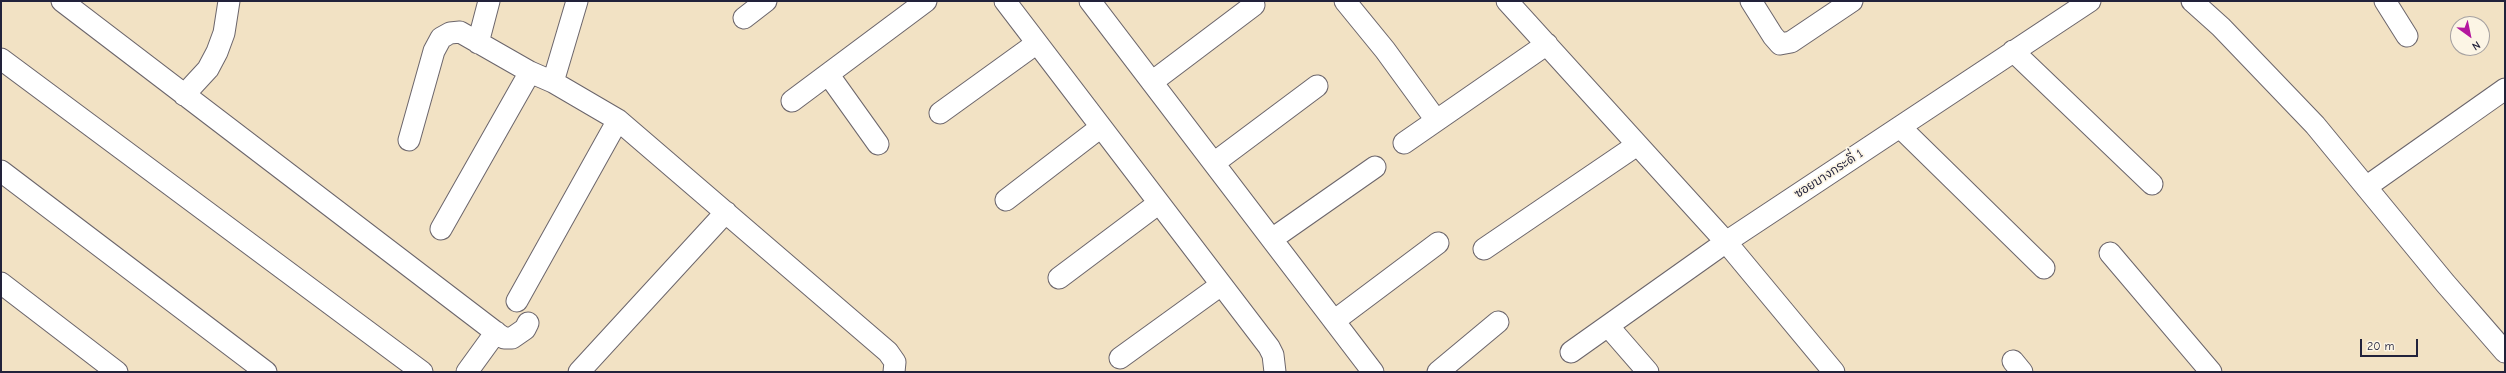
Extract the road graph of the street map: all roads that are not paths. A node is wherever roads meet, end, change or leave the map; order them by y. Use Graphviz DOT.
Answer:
graph roads {
  1 [pos="62,1"];
  2 [pos="229,1"];
  3 [pos="489,1"];
  4 [pos="577,1"];
  5 [pos="766,1"];
  6 [pos="926,1"];
  7 [pos="1005,1"];
  8 [pos="1345,1"];
  9 [pos="1507,1"];
  10 [pos="1750,1"];
  11 [pos="1852,1"];
  12 [pos="2090,1"];
  13 [pos="2192,1"];
  14 [pos="2385,1"];
  15 [pos="1093,2"];
  16 [pos="1254,5"];
  17 [pos="744,18"];
  18 [pos="2407,36"];
  19 [pos="478,43"];
  20 [pos="1037,43"];
  21 [pos="1547,44"];
  22 [pos="2013,51"];
  23 [pos="1,59"];
  24 [pos="530,72"];
  25 [pos="828,74"];
  26 [pos="553,82"];
  27 [pos="1152,82"];
  28 [pos="1317,86"];
  29 [pos="2505,89"];
  30 [pos="184,94"];
  31 [pos="792,101"];
  32 [pos="940,113"];
  33 [pos="618,120"];
  34 [pos="1436,120"];
  35 [pos="1101,127"];
  36 [pos="1900,127"];
  37 [pos="409,140"];
  38 [pos="1404,143"];
  39 [pos="878,144"];
  40 [pos="1637,145"];
  41 [pos="1214,163"];
  42 [pos="1375,167"];
  43 [pos="1,171"];
  44 [pos="2152,184"];
  45 [pos="2366,187"];
  46 [pos="1006,200"];
  47 [pos="1159,203"];
  48 [pos="726,212"];
  49 [pos="441,229"];
  50 [pos="1272,239"];
  51 [pos="1726,242"];
  52 [pos="1438,243"];
  53 [pos="1484,249"];
  54 [pos="2110,253"];
  55 [pos="2044,268"];
  56 [pos="1059,278"];
  57 [pos="1,283"];
  58 [pos="1221,285"];
  59 [pos="517,302"];
  60 [pos="1334,321"];
  61 [pos="1498,322"];
  62 [pos="528,324"];
  63 [pos="1608,326"];
  64 [pos="496,332"];
  65 [pos="1571,352"];
  66 [pos="2505,352"];
  67 [pos="1120,358"];
  68 [pos="116,372"];
  69 [pos="266,372"];
  70 [pos="422,372"];
  71 [pos="467,372"];
  72 [pos="579,372"];
  73 [pos="894,372"];
  74 [pos="1275,372"];
  75 [pos="1373,372"];
  76 [pos="1438,372"];
  77 [pos="1648,372"];
  78 [pos="1834,372"];
  79 [pos="2211,372"];
  1 -- 30 [label="street"];
  2 -- 30 [label="street"];
  3 -- 19 [label="street"];
  4 -- 26 [label="street"];
  5 -- 17 [label="street"];
  6 -- 25 [label="street"];
  7 -- 20 [label="street"];
  8 -- 34 [label="street"];
  9 -- 21 [label="street"];
  10 -- 11 [label="street"];
  12 -- 22 [label="street, ซอยบางกระดี่ 1"];
  13 -- 45 [label="street"];
  14 -- 18 [label="street"];
  15 -- 27 [label="street"];
  16 -- 27 [label="street"];
  19 -- 24 [label="street"];
  19 -- 37 [label="street"];
  20 -- 32 [label="street"];
  20 -- 35 [label="street"];
  21 -- 34 [label="street"];
  21 -- 40 [label="street"];
  22 -- 36 [label="street, ซอยบางกระดี่ 1"];
  22 -- 44 [label="street"];
  23 -- 70 [label="street"];
  24 -- 26 [label="street"];
  24 -- 49 [label="street"];
  25 -- 31 [label="street"];
  25 -- 39 [label="street"];
  26 -- 33 [label="street"];
  27 -- 41 [label="street"];
  28 -- 41 [label="street"];
  29 -- 45 [label="street"];
  30 -- 64 [label="street"];
  33 -- 48 [label="street"];
  33 -- 59 [label="street"];
  34 -- 38 [label="street"];
  35 -- 46 [label="street"];
  35 -- 47 [label="street"];
  36 -- 51 [label="street, ซอยบางกระดี่ 1"];
  36 -- 55 [label="street"];
  40 -- 51 [label="street"];
  40 -- 53 [label="street"];
  41 -- 50 [label="street"];
  42 -- 50 [label="street"];
  43 -- 69 [label="street"];
  45 -- 66 [label="street"];
  47 -- 56 [label="street"];
  47 -- 58 [label="street"];
  48 -- 72 [label="street"];
  48 -- 73 [label="street"];
  50 -- 60 [label="street"];
  51 -- 63 [label="street, ซอยบางกระดี่ 1"];
  51 -- 78 [label="street"];
  52 -- 60 [label="street"];
  54 -- 79 [label="street"];
  57 -- 68 [label="street"];
  58 -- 67 [label="street"];
  58 -- 74 [label="street"];
  60 -- 75 [label="street"];
  61 -- 76 [label="street"];
  62 -- 64 [label="street"];
  63 -- 65 [label="street, ซอยบางกระดี่ 1"];
  63 -- 77 [label="street"];
  64 -- 71 [label="street"];
}
